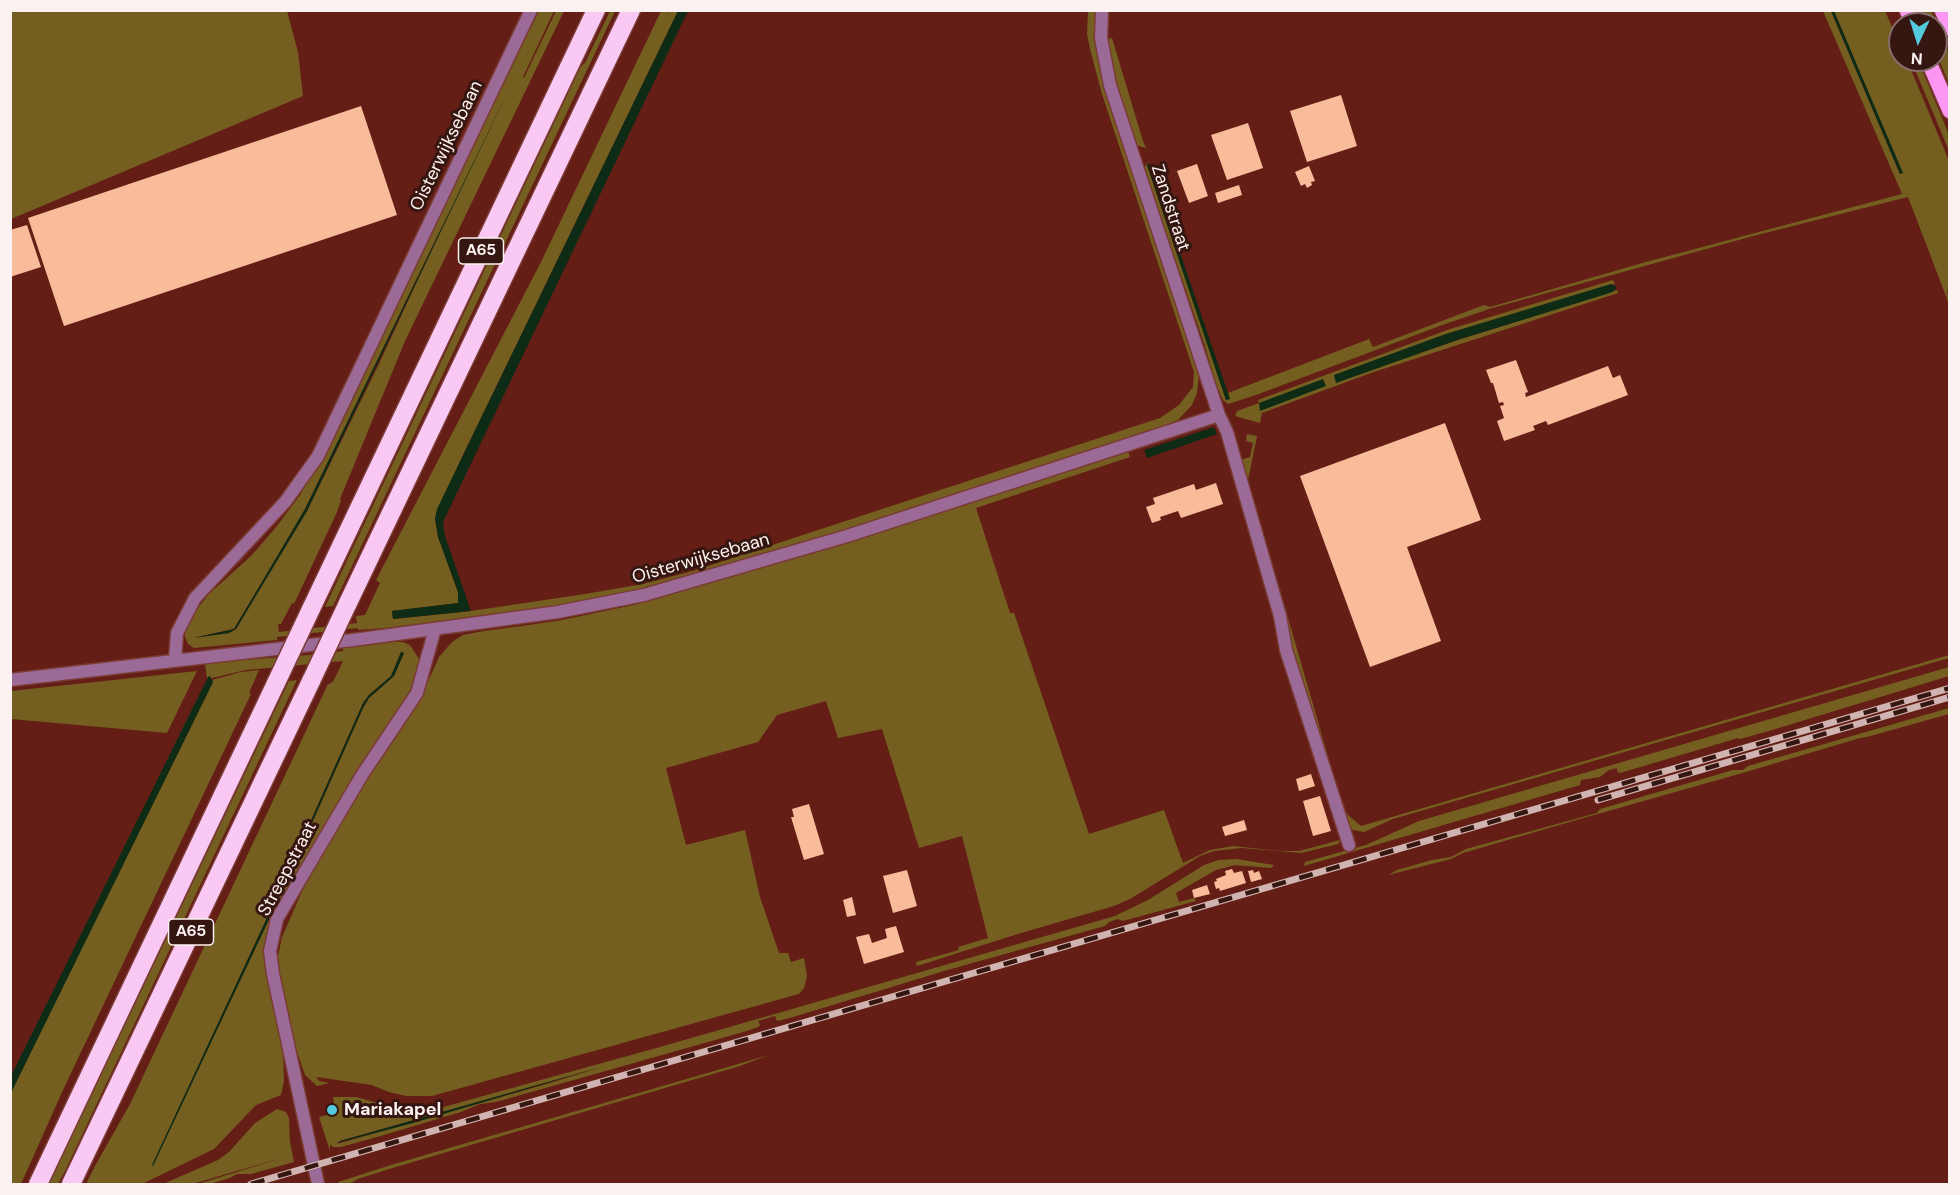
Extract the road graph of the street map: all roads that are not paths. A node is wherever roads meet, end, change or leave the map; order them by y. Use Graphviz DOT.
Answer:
graph roads {
  1 [pos="531,10"];
  2 [pos="596,10"];
  3 [pos="631,10"];
  4 [pos="1102,10"];
  5 [pos="1942,10"];
  6 [pos="1950,28"];
  7 [pos="1933,72"];
  8 [pos="1950,111"];
  9 [pos="1220,415"];
  10 [pos="435,628"];
  11 [pos="175,660"];
  12 [pos="10,680"];
  13 [pos="1349,845"];
  14 [pos="38,1185"];
  15 [pos="71,1185"];
  16 [pos="318,1185"];
  1 -- 11 [label="street, Oisterwijksebaan"];
  2 -- 14 [label="highway, A65, bridge"];
  3 -- 15 [label="highway, A65, bridge"];
  4 -- 9 [label="street, Zandstraat"];
  5 -- 6 [label="main road"];
  7 -- 8 [label="main road"];
  9 -- 10 [label="street, Oisterwijksebaan"];
  9 -- 13 [label="street, Zandstraat"];
  10 -- 11 [label="street, Oisterwijksebaan"];
  10 -- 16 [label="street, Streepstraat"];
  11 -- 12 [label="street, Oisterwijksebaan"];
}
